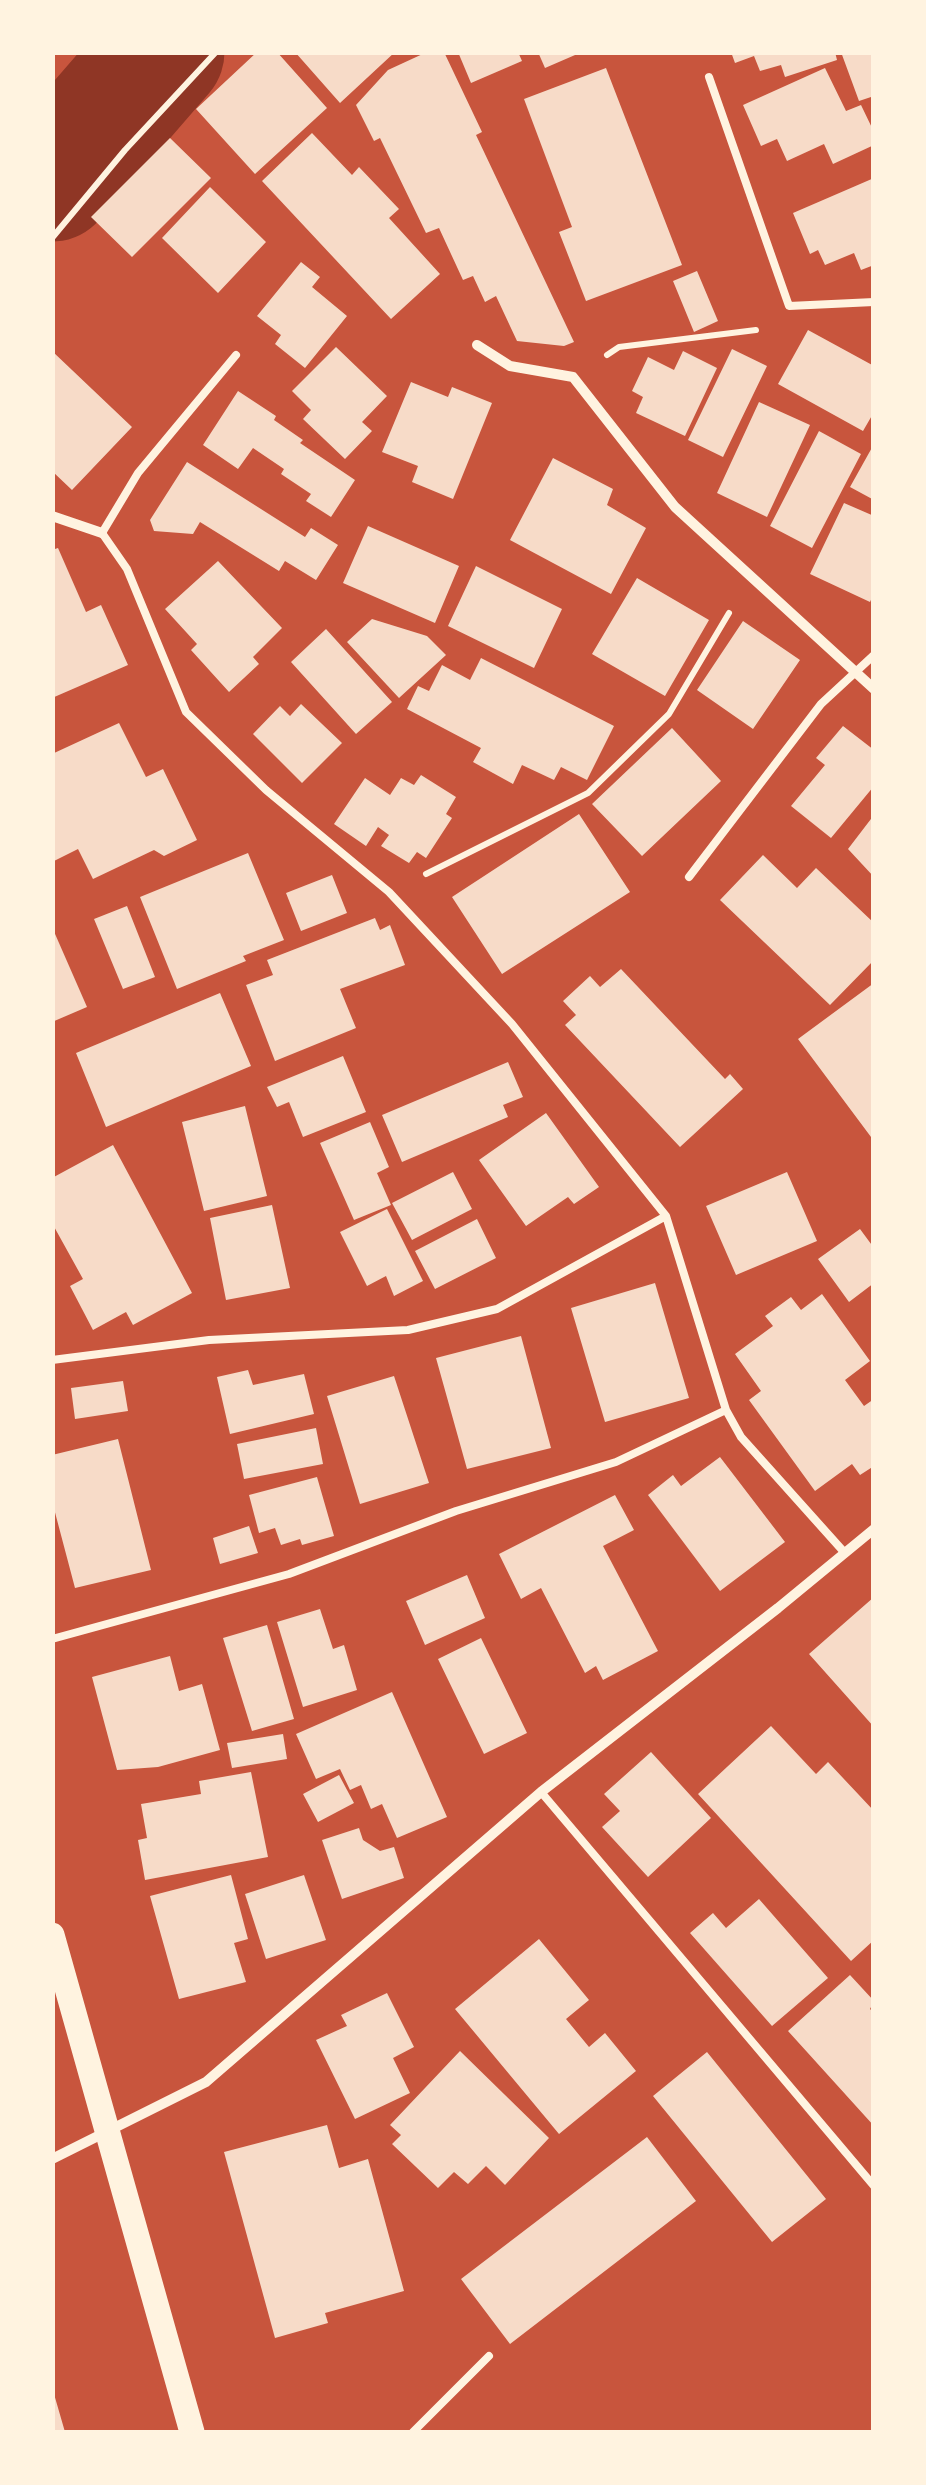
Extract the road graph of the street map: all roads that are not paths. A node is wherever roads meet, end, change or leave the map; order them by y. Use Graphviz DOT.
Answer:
graph roads {
  1 [pos="709,76"];
  2 [pos="874,302"];
  3 [pos="477,345"];
  4 [pos="236,355"];
  5 [pos="52,516"];
  6 [pos="102,533"];
  7 [pos="874,655"];
  8 [pos="853,673"];
  9 [pos="874,688"];
  10 [pos="689,877"];
  11 [pos="666,1216"];
  12 [pos="52,1360"];
  13 [pos="726,1410"];
  14 [pos="874,1528"];
  15 [pos="844,1552"];
  16 [pos="52,1638"];
  17 [pos="541,1792"];
  18 [pos="52,1935"];
  19 [pos="109,2130"];
  20 [pos="52,2159"];
  21 [pos="874,2186"];
  22 [pos="489,2356"];
  23 [pos="192,2432"];
  24 [pos="414,2432"];
  1 -- 2 [label="lane"];
  3 -- 8 [label="street"];
  4 -- 6 [label="lane"];
  5 -- 6 [label="street"];
  6 -- 11 [label="lane"];
  7 -- 8 [label="lane"];
  8 -- 9 [label="street"];
  8 -- 10 [label="lane"];
  11 -- 12 [label="lane"];
  11 -- 13 [label="lane"];
  13 -- 15 [label="lane"];
  13 -- 16 [label="lane"];
  14 -- 15 [label="street"];
  15 -- 17 [label="street"];
  17 -- 19 [label="street"];
  17 -- 21 [label="lane"];
  18 -- 19 [label="main road"];
  19 -- 20 [label="street"];
  19 -- 23 [label="main road"];
  22 -- 24 [label="lane"];
}
